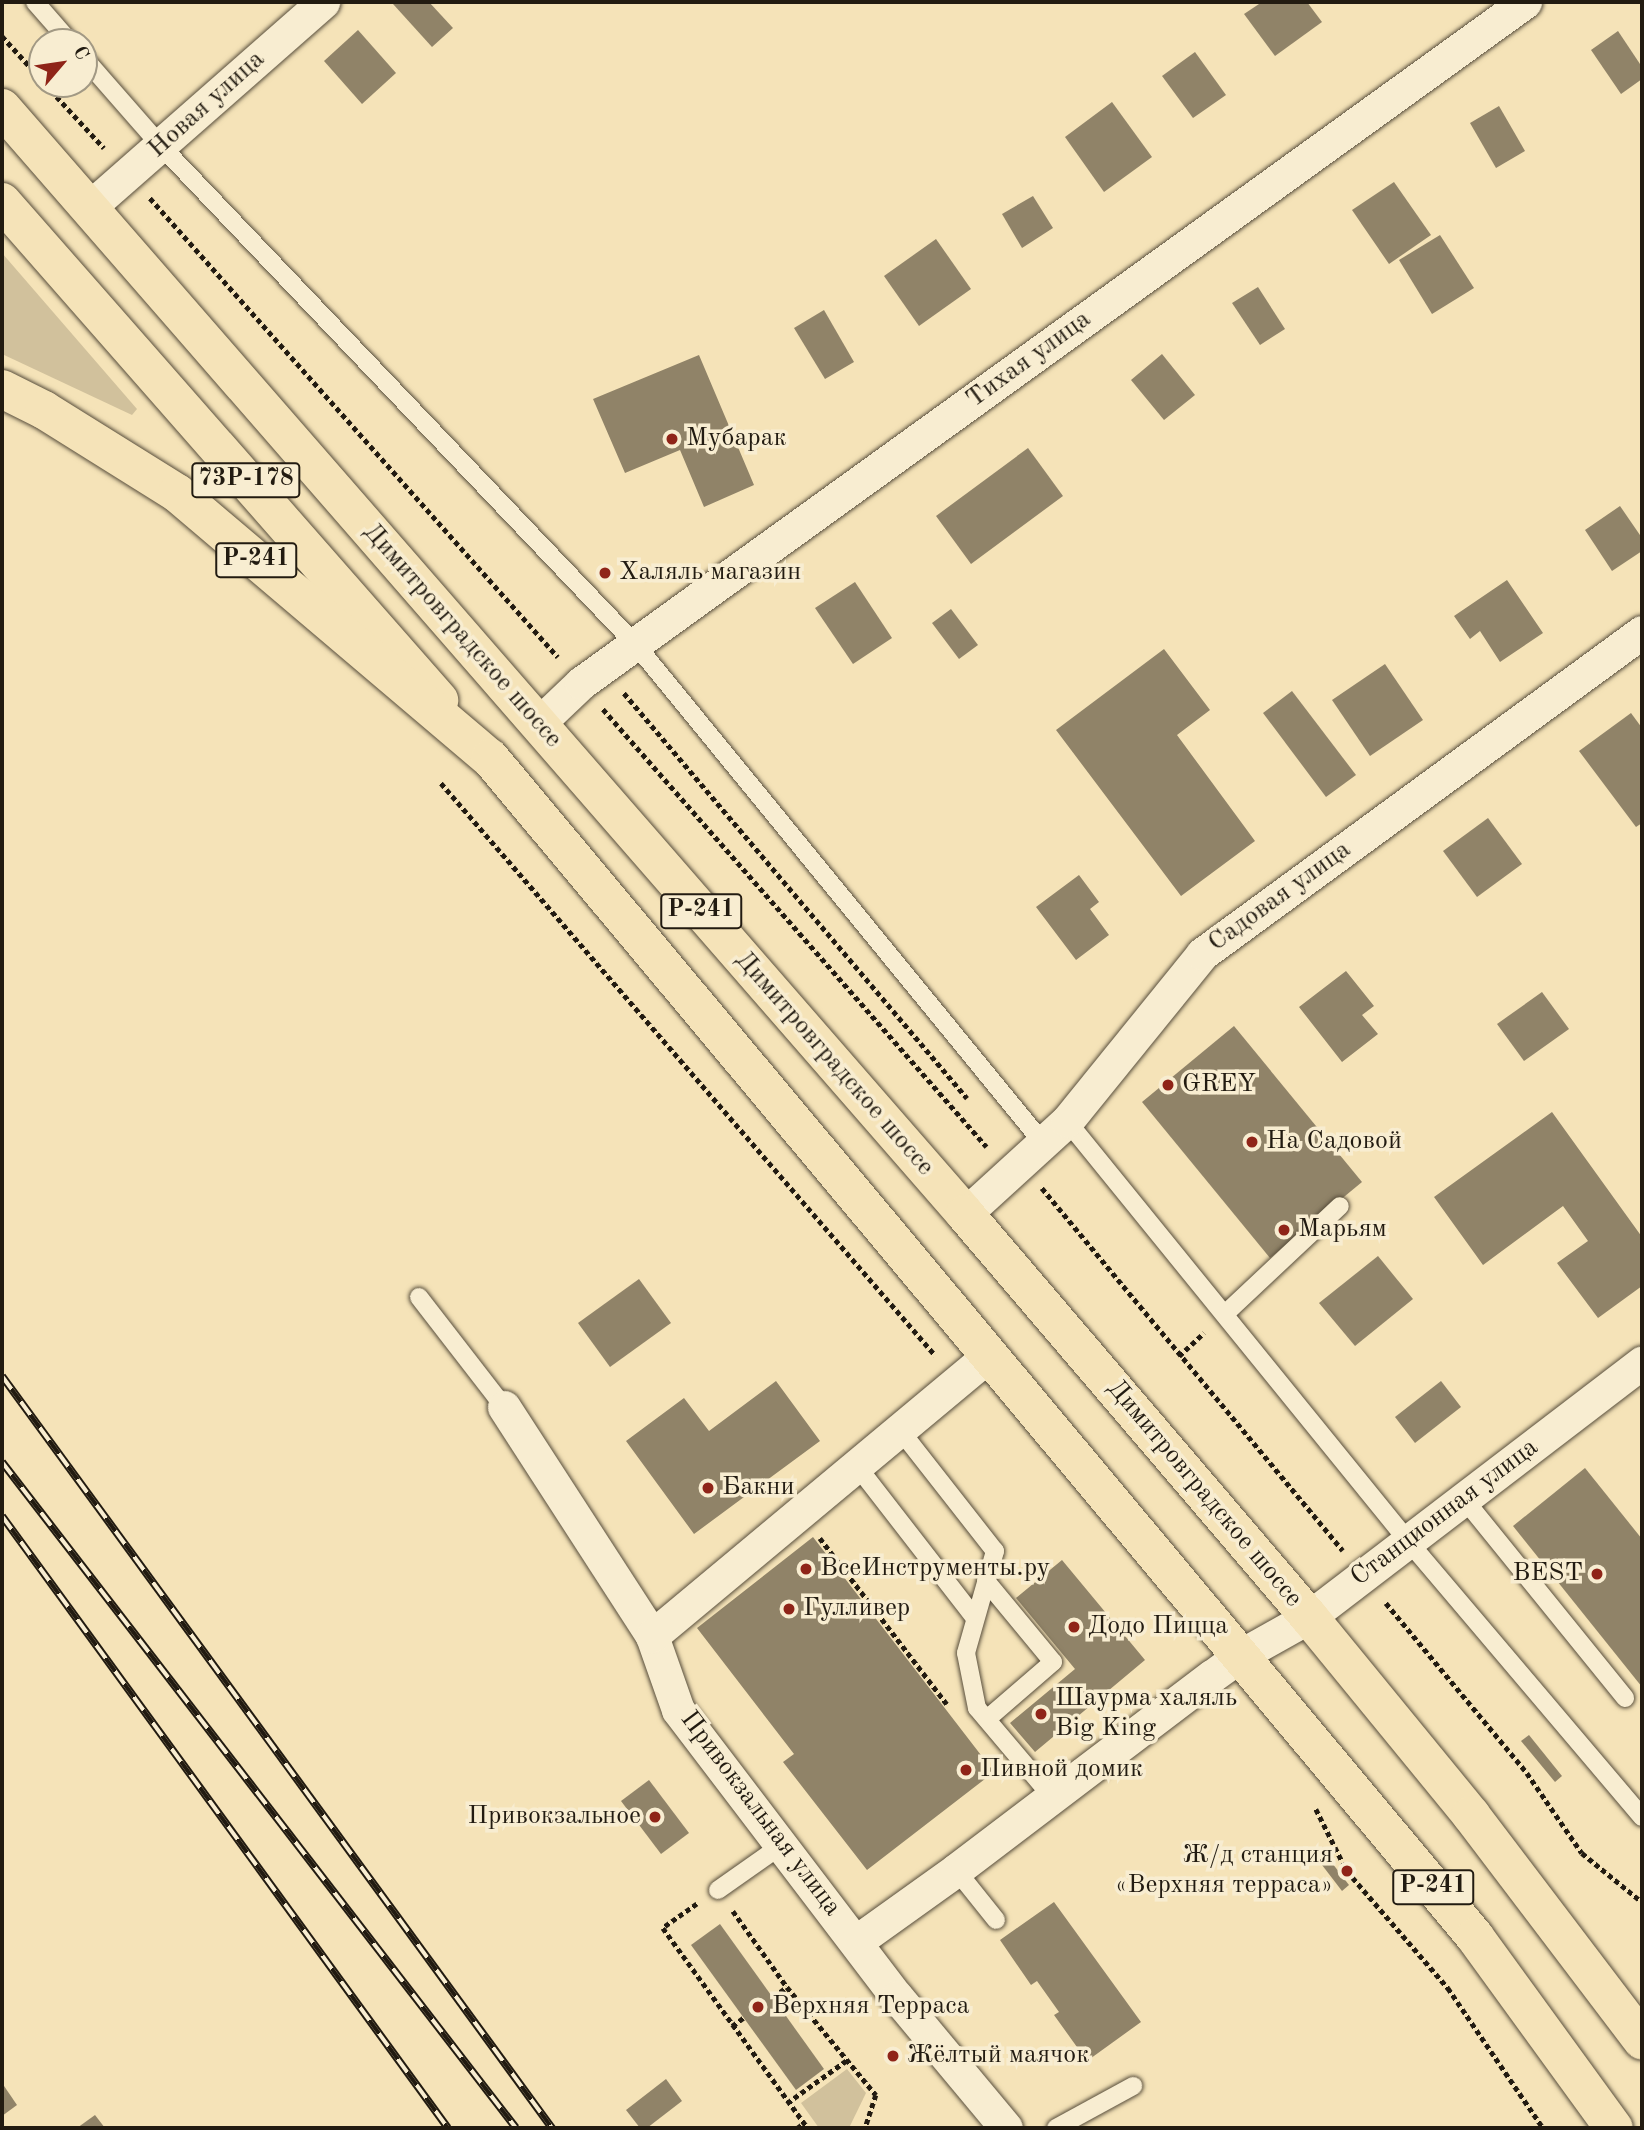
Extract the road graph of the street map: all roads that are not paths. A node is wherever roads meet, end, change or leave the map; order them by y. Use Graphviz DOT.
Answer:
graph roads {
  1 [pos="35,2"];
  2 [pos="323,2"];
  3 [pos="1525,2"];
  4 [pos="58,28"];
  5 [pos="98,74"];
  6 [pos="2,108"];
  7 [pos="162,146"];
  8 [pos="2,202"];
  9 [pos="91,206"];
  10 [pos="2,389"];
  11 [pos="1642,632"];
  12 [pos="636,645"];
  13 [pos="538,724"];
  14 [pos="490,758"];
  15 [pos="1067,1121"];
  16 [pos="1043,1143"];
  17 [pos="1340,1206"];
  18 [pos="965,1214"];
  19 [pos="419,1297"];
  20 [pos="1226,1313"];
  21 [pos="989,1355"];
  22 [pos="1642,1362"];
  23 [pos="504,1407"];
  24 [pos="900,1430"];
  25 [pos="857,1466"];
  26 [pos="1464,1499"];
  27 [pos="1408,1541"];
  28 [pos="986,1581"];
  29 [pos="975,1618"];
  30 [pos="1309,1618"];
  31 [pos="652,1636"];
  32 [pos="1241,1655"];
  33 [pos="1625,1698"];
  34 [pos="987,1719"];
  35 [pos="1053,1798"];
  36 [pos="1642,1817"];
  37 [pos="782,1846"];
  38 [pos="956,1870"];
  39 [pos="718,1890"];
  40 [pos="996,1920"];
  41 [pos="857,1941"];
  42 [pos="1642,2040"];
  43 [pos="1133,2086"];
  44 [pos="1006,2128"];
  45 [pos="1056,2128"];
  46 [pos="1614,2128"];
  1 -- 4 [label="lane"];
  2 -- 7 [label="street, Новая улица"];
  3 -- 12 [label="street, Тихая улица"];
  5 -- 7 [label="lane"];
  6 -- 9 [label="main road, Димитровградское шоссе / Р-241"];
  7 -- 9 [label="street, Новая улица"];
  7 -- 12 [label="lane"];
  8 -- 14 [label="main road, 73Р-178"];
  9 -- 13 [label="main road, Димитровградское шоссе / Р-241"];
  10 -- 14 [label="main road, Р-241"];
  11 -- 15 [label="street, Садовая улица"];
  12 -- 13 [label="street, Тихая улица"];
  12 -- 16 [label="lane"];
  13 -- 18 [label="main road, Димитровградское шоссе / Р-241"];
  14 -- 21 [label="main road, Р-241"];
  15 -- 16 [label="street, Садовая улица"];
  15 -- 20 [label="lane"];
  16 -- 18 [label="street, Садовая улица"];
  17 -- 20 [label="lane"];
  18 -- 30 [label="main road, Димитровградское шоссе / Р-241"];
  19 -- 23 [label="lane"];
  20 -- 27 [label="lane"];
  21 -- 24 [label="street"];
  21 -- 32 [label="main road, Р-241"];
  22 -- 26 [label="street, Станционная улица"];
  23 -- 31 [label="street, Привокзальная улица"];
  24 -- 25 [label="street"];
  24 -- 28 [label="lane"];
  25 -- 29 [label="lane"];
  25 -- 31 [label="street"];
  26 -- 27 [label="street, Станционная улица"];
  26 -- 33 [label="lane"];
  27 -- 30 [label="street, Станционная улица"];
  27 -- 36 [label="lane"];
  28 -- 29 [label="lane"];
  28 -- 34 [label="lane"];
  29 -- 34 [label="lane"];
  30 -- 32 [label="street, Станционная улица"];
  30 -- 42 [label="main road, Димитровградское шоссе / Р-241"];
  31 -- 37 [label="street, Привокзальная улица"];
  32 -- 35 [label="street, Станционная улица"];
  32 -- 46 [label="main road, Р-241"];
  34 -- 35 [label="lane"];
  35 -- 38 [label="street, Станционная улица"];
  37 -- 39 [label="lane"];
  37 -- 41 [label="street, Привокзальная улица"];
  38 -- 40 [label="lane"];
  38 -- 41 [label="street, Станционная улица"];
  41 -- 44 [label="street, Привокзальная улица"];
  43 -- 45 [label="lane"];
}
